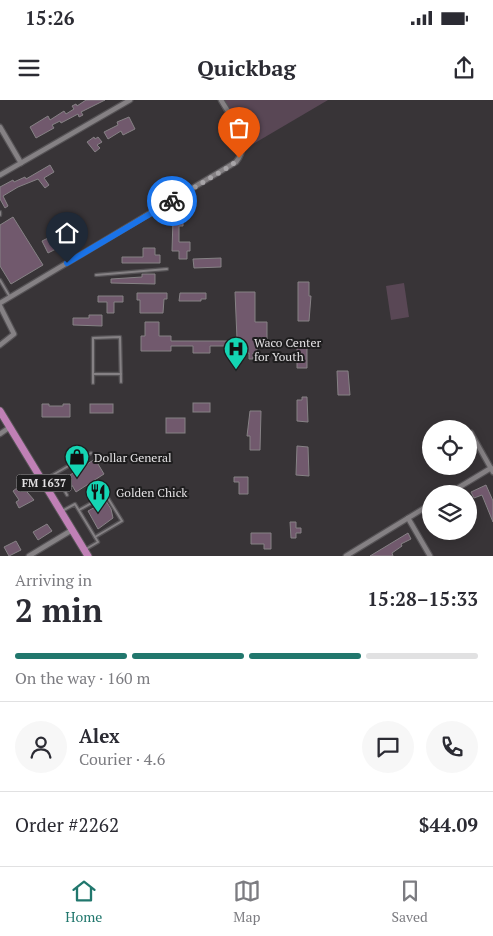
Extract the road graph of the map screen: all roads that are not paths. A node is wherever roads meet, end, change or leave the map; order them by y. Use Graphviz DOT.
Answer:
graph roads {
  1 [pos="130,100"];
  2 [pos="221,100"];
  3 [pos="0,126"];
  4 [pos="21,163"];
  5 [pos="0,175"];
  6 [pos="166,269"];
  7 [pos="96,275"];
  8 [pos="0,280"];
  9 [pos="10,297"];
  10 [pos="0,304"];
  11 [pos="6,316"];
  12 [pos="0,320"];
  13 [pos="0,345"];
  14 [pos="93,374"];
  15 [pos="121,374"];
  16 [pos="121,382"];
  17 [pos="93,383"];
  18 [pos="0,411"];
  19 [pos="10,428"];
  20 [pos="0,434"];
  21 [pos="477,444"];
  22 [pos="91,453"];
  23 [pos="492,470"];
  24 [pos="55,474"];
  25 [pos="42,481"];
  26 [pos="464,485"];
  27 [pos="67,496"];
  28 [pos="422,509"];
  29 [pos="79,510"];
  30 [pos="61,512"];
  31 [pos="408,518"];
  32 [pos="72,530"];
  33 [pos="95,536"];
  34 [pos="86,553"];
  35 [pos="29,556"];
  36 [pos="346,556"];
  37 [pos="430,556"];
  1 -- 4 [label="street"];
  2 -- 9 [label="street"];
  3 -- 4 [label="street"];
  4 -- 5 [label="street"];
  6 -- 7 [label="lane"];
  8 -- 9 [label="lane"];
  9 -- 10 [label="street"];
  10 -- 11 [label="street"];
  11 -- 12 [label="lane"];
  11 -- 13 [label="street"];
  14 -- 15 [label="lane"];
  14 -- 15 [label="lane"];
  14 -- 17 [label="lane"];
  15 -- 16 [label="lane"];
  18 -- 19 [label="main road, FM 1637"];
  19 -- 20 [label="street"];
  19 -- 25 [label="main road, FM 1637"];
  21 -- 23 [label="street"];
  22 -- 24 [label="lane"];
  23 -- 26 [label="street"];
  24 -- 25 [label="lane"];
  24 -- 27 [label="lane"];
  25 -- 30 [label="main road, FM 1637"];
  28 -- 31 [label="street"];
  29 -- 30 [label="lane"];
  29 -- 33 [label="lane"];
  29 -- 33 [label="lane"];
  30 -- 32 [label="main road, FM 1637"];
  31 -- 36 [label="street"];
  31 -- 37 [label="street"];
  32 -- 34 [label="main road, FM 1637"];
  32 -- 35 [label="street"];
  33 -- 34 [label="lane"];
}
